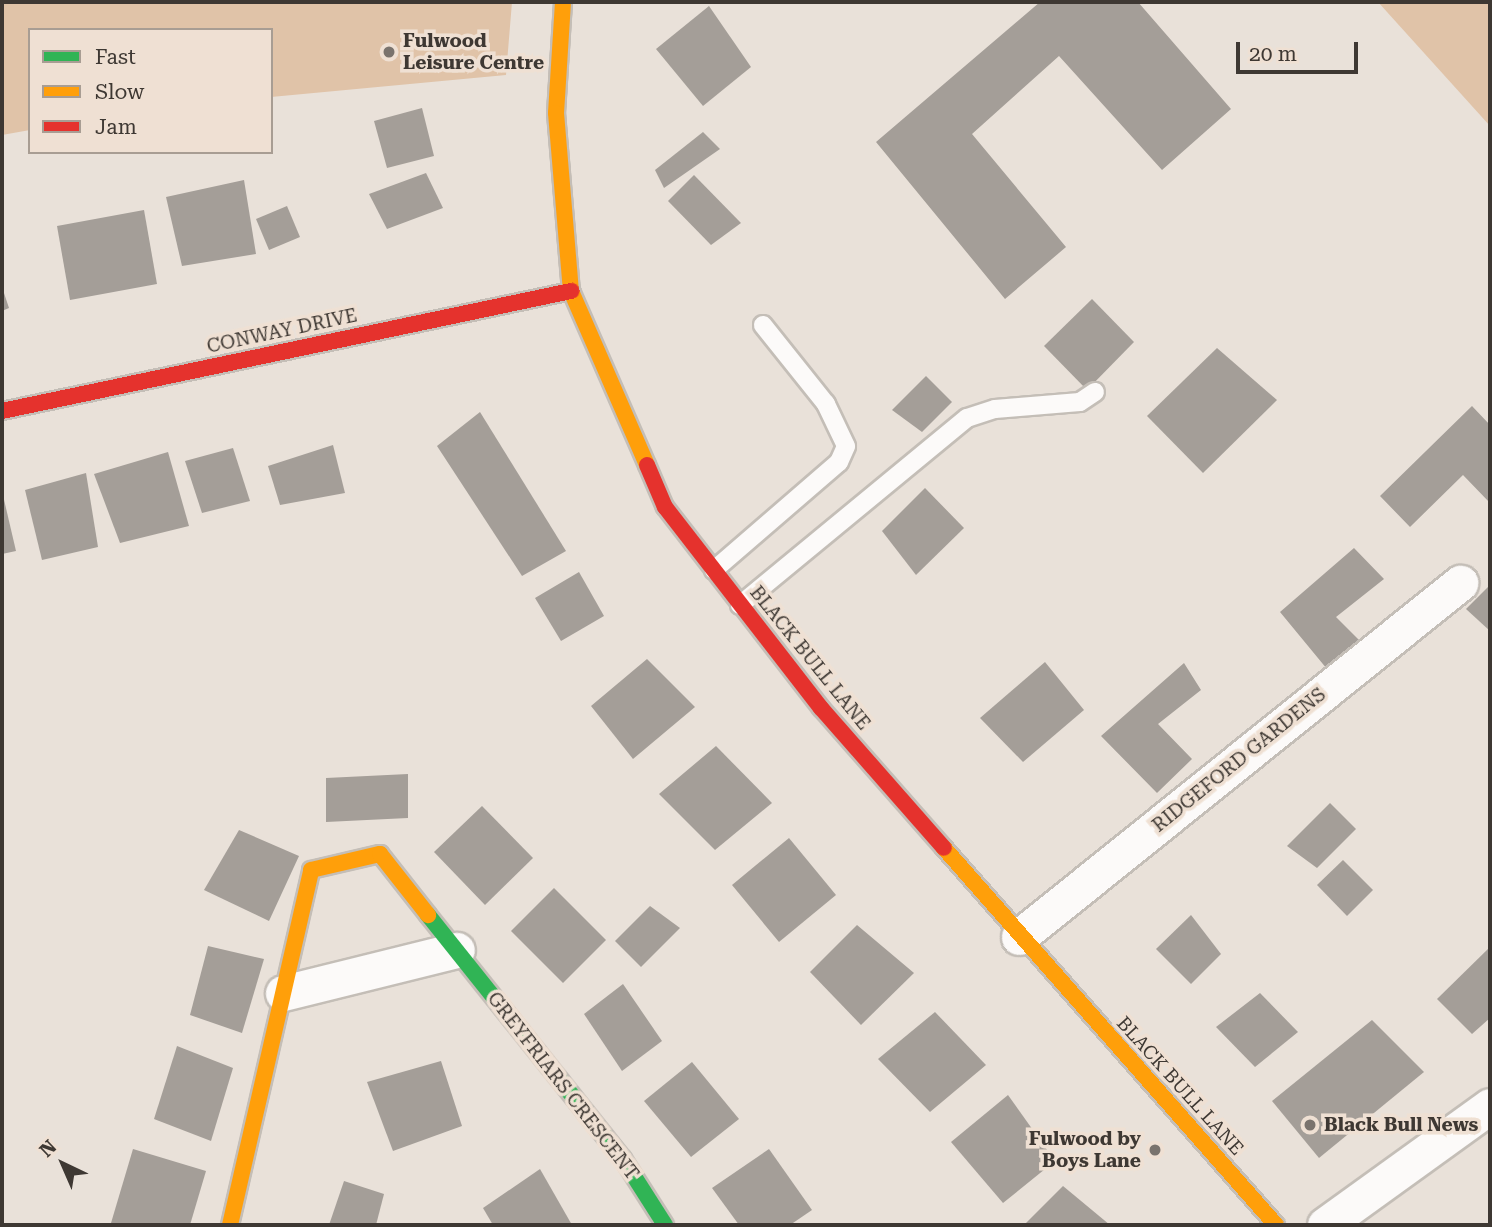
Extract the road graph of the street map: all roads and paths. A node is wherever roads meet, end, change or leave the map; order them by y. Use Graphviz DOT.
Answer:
graph roads {
  1 [pos="563,2"];
  2 [pos="571,291"];
  3 [pos="763,325"];
  4 [pos="1095,392"];
  5 [pos="2,411"];
  6 [pos="714,570"];
  7 [pos="1460,583"];
  8 [pos="740,605"];
  9 [pos="1018,937"];
  10 [pos="457,950"];
  11 [pos="283,993"];
  12 [pos="1490,1106"];
  13 [pos="230,1225"];
  14 [pos="665,1225"];
  15 [pos="1276,1225"];
  16 [pos="1325,1225"];
  1 -- 2 [label="street, BLACK BULL LANE"];
  2 -- 5 [label="street, CONWAY DRIVE"];
  2 -- 6 [label="street, BLACK BULL LANE"];
  3 -- 6 [label="lane"];
  4 -- 8 [label="lane"];
  6 -- 8 [label="street, BLACK BULL LANE"];
  7 -- 9 [label="street, RIDGEFORD GARDENS"];
  8 -- 9 [label="street, BLACK BULL LANE"];
  9 -- 15 [label="street, BLACK BULL LANE"];
  10 -- 11 [label="street"];
  10 -- 11 [label="street, GREYFRIARS CRESCENT"];
  10 -- 14 [label="street, GREYFRIARS CRESCENT"];
  11 -- 13 [label="street, GREYFRIARS CRESCENT"];
  12 -- 16 [label="street"];
}
